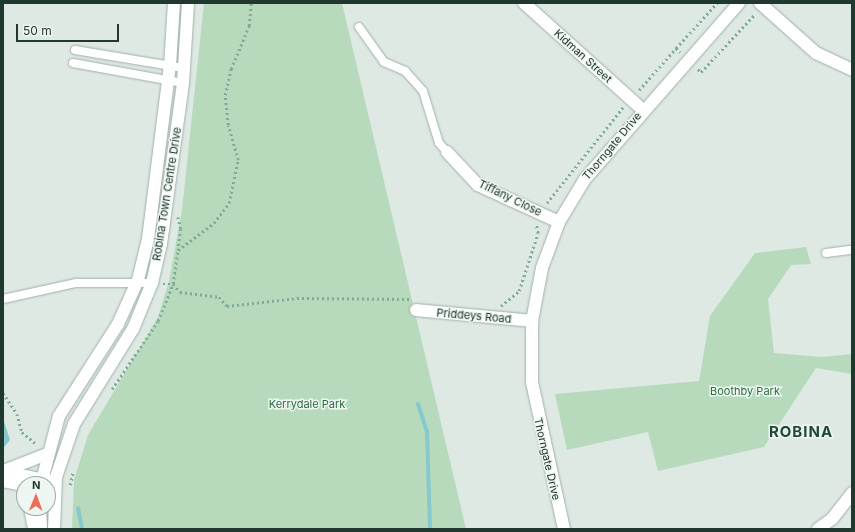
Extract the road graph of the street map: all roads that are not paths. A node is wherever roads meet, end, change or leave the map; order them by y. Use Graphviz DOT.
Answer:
graph roads {
  1 [pos="174,3"];
  2 [pos="188,3"];
  3 [pos="524,3"];
  4 [pos="740,3"];
  5 [pos="760,3"];
  6 [pos="359,28"];
  7 [pos="75,50"];
  8 [pos="73,63"];
  9 [pos="170,66"];
  10 [pos="184,68"];
  11 [pos="852,70"];
  12 [pos="168,81"];
  13 [pos="183,83"];
  14 [pos="643,110"];
  15 [pos="446,152"];
  16 [pos="559,222"];
  17 [pos="852,250"];
  18 [pos="826,253"];
  19 [pos="138,280"];
  20 [pos="152,283"];
  21 [pos="3,299"];
  22 [pos="416,310"];
  23 [pos="532,321"];
  24 [pos="47,454"];
  25 [pos="3,471"];
  26 [pos="21,476"];
  27 [pos="47,476"];
  28 [pos="50,476"];
  29 [pos="6,482"];
  30 [pos="16,484"];
  31 [pos="16,489"];
  32 [pos="852,493"];
  33 [pos="32,516"];
  34 [pos="40,516"];
  35 [pos="52,516"];
  36 [pos="34,529"];
  37 [pos="41,529"];
  38 [pos="54,529"];
  39 [pos="564,529"];
  40 [pos="818,529"];
  1 -- 9 [label="street, Robina Town Centre Drive"];
  2 -- 10 [label="street, Robina Town Centre Drive"];
  3 -- 14 [label="street, Kidman Street"];
  4 -- 14 [label="street, Thorngate Drive"];
  5 -- 11 [label="street"];
  6 -- 15 [label="lane"];
  7 -- 9 [label="lane"];
  8 -- 12 [label="lane"];
  9 -- 10 [label="lane"];
  9 -- 12 [label="street, Robina Town Centre Drive"];
  10 -- 13 [label="street, Robina Town Centre Drive"];
  12 -- 13 [label="lane"];
  12 -- 19 [label="street, Robina Town Centre Drive"];
  13 -- 20 [label="street, Robina Town Centre Drive"];
  14 -- 16 [label="street, Thorngate Drive"];
  15 -- 16 [label="street, Tiffany Close"];
  16 -- 23 [label="street, Thorngate Drive"];
  17 -- 18 [label="lane"];
  19 -- 20 [label="lane"];
  19 -- 21 [label="lane"];
  19 -- 24 [label="street, Robina Town Centre Drive"];
  20 -- 28 [label="street, Robina Town Centre Drive"];
  22 -- 23 [label="street, Priddeys Road"];
  23 -- 39 [label="street, Thorngate Drive"];
  24 -- 25 [label="street"];
  24 -- 27 [label="street, Robina Town Centre Drive"];
  25 -- 26 [label="street"];
  29 -- 30 [label="street"];
  29 -- 31 [label="street"];
  32 -- 40 [label="street"];
  33 -- 36 [label="street"];
  34 -- 37 [label="street"];
  35 -- 38 [label="street, Robina Town Centre Drive"];
}
